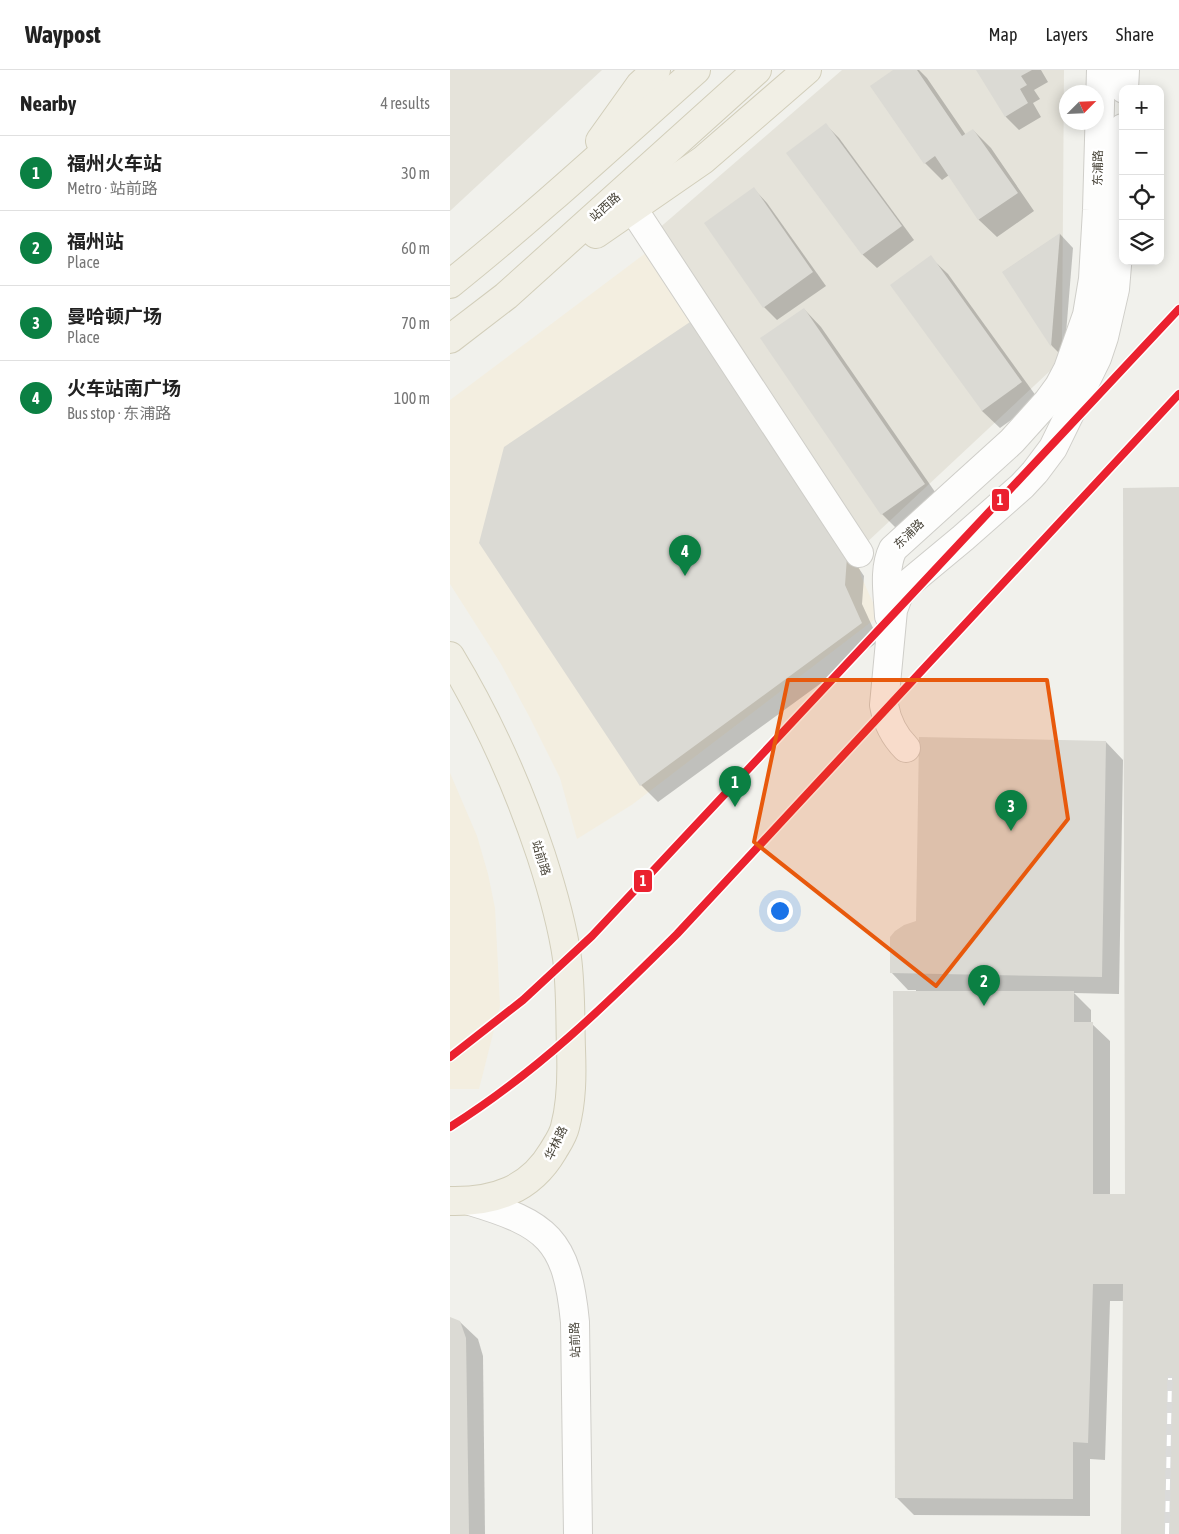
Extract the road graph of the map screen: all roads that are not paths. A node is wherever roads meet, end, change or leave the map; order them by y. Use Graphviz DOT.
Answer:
graph roads {
  1 [pos="656,70"];
  2 [pos="696,70"];
  3 [pos="756,70"];
  4 [pos="807,70"];
  5 [pos="1101,70"];
  6 [pos="1125,70"];
  7 [pos="1124,85"];
  8 [pos="1123,130"];
  9 [pos="570,183"];
  10 [pos="633,209"];
  11 [pos="450,284"];
  12 [pos="506,296"];
  13 [pos="450,339"];
  14 [pos="859,553"];
  15 [pos="890,643"];
  16 [pos="450,656"];
  17 [pos="906,748"];
  18 [pos="572,1076"];
  19 [pos="460,1201"];
  20 [pos="578,1534"];
  1 -- 9 [label="main road"];
  2 -- 9 [label="main road"];
  3 -- 12 [label="main road, 站西路"];
  4 -- 10 [label="main road"];
  5 -- 15 [label="street, 东浦路"];
  6 -- 7 [label="street"];
  8 -- 15 [label="street, 东浦路"];
  9 -- 11 [label="main road"];
  10 -- 12 [label="main road"];
  10 -- 14 [label="street"];
  12 -- 13 [label="main road, 站西路"];
  15 -- 17 [label="street"];
  16 -- 18 [label="main road, 站前路"];
  18 -- 19 [label="main road, 华林路"];
  19 -- 20 [label="street, 站前路"];
}
